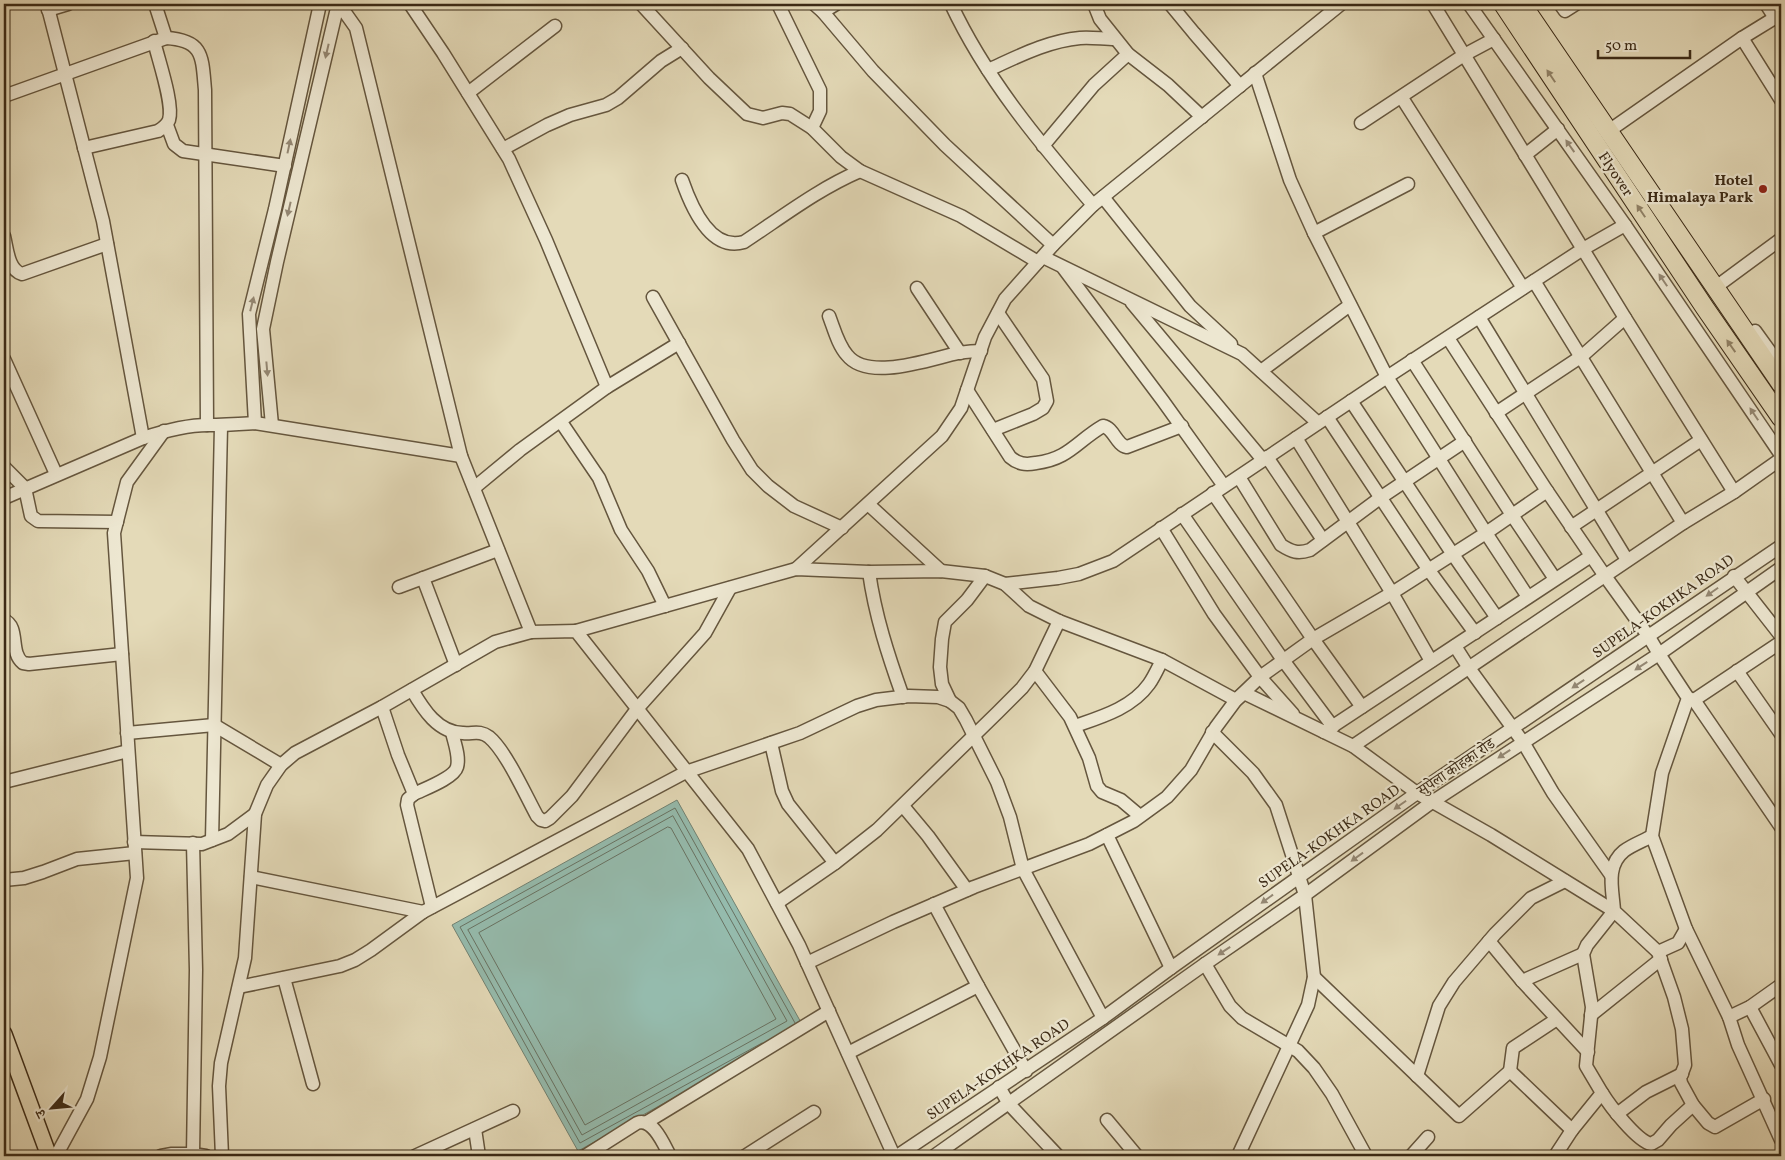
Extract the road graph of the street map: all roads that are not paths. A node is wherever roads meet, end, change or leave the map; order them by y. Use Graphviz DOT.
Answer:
graph roads {
  1 [pos="68,4"];
  2 [pos="155,4"];
  3 [pos="320,4"];
  4 [pos="338,4"];
  5 [pos="410,4"];
  6 [pos="641,4"];
  7 [pos="836,4"];
  8 [pos="951,4"];
  9 [pos="1094,4"];
  10 [pos="1170,4"];
  11 [pos="1341,4"];
  12 [pos="1433,4"];
  13 [pos="1469,4"];
  14 [pos="1503,4"];
  15 [pos="1522,4"];
  16 [pos="1530,4"];
  17 [pos="1560,4"];
  18 [pos="1576,4"];
  19 [pos="1766,4"];
  20 [pos="781,5"];
  21 [pos="48,7"];
  22 [pos="819,8"];
  23 [pos="1778,16"];
  24 [pos="555,26"];
  25 [pos="1742,38"];
  26 [pos="1115,39"];
  27 [pos="160,40"];
  28 [pos="1494,40"];
  29 [pos="682,48"];
  30 [pos="1128,54"];
  31 [pos="1464,55"];
  32 [pos="988,70"];
  33 [pos="65,73"];
  34 [pos="1255,74"];
  35 [pos="1240,86"];
  36 [pos="468,93"];
  37 [pos="4,96"];
  38 [pos="1402,98"];
  39 [pos="1781,100"];
  40 [pos="1202,117"];
  41 [pos="1361,123"];
  42 [pos="167,125"];
  43 [pos="812,128"];
  44 [pos="1613,128"];
  45 [pos="1558,129"];
  46 [pos="1043,146"];
  47 [pos="84,148"];
  48 [pos="503,149"];
  49 [pos="206,155"];
  50 [pos="1525,155"];
  51 [pos="285,166"];
  52 [pos="860,171"];
  53 [pos="682,180"];
  54 [pos="1408,184"];
  55 [pos="1104,197"];
  56 [pos="1093,206"];
  57 [pos="1625,225"];
  58 [pos="1314,234"];
  59 [pos="4,236"];
  60 [pos="1781,239"];
  61 [pos="107,244"];
  62 [pos="1053,245"];
  63 [pos="1582,248"];
  64 [pos="1040,260"];
  65 [pos="1063,267"];
  66 [pos="1534,281"];
  67 [pos="1720,284"];
  68 [pos="917,288"];
  69 [pos="1523,288"];
  70 [pos="653,297"];
  71 [pos="1129,300"];
  72 [pos="1350,305"];
  73 [pos="998,313"];
  74 [pos="829,316"];
  75 [pos="1479,317"];
  76 [pos="1625,318"];
  77 [pos="1448,338"];
  78 [pos="679,343"];
  79 [pos="981,351"];
  80 [pos="960,353"];
  81 [pos="1242,354"];
  82 [pos="1582,356"];
  83 [pos="4,359"];
  84 [pos="1412,360"];
  85 [pos="1781,367"];
  86 [pos="1261,371"];
  87 [pos="1387,377"];
  88 [pos="1781,384"];
  89 [pos="607,387"];
  90 [pos="967,390"];
  91 [pos="1525,393"];
  92 [pos="1351,401"];
  93 [pos="1496,413"];
  94 [pos="1781,418"];
  95 [pos="1323,420"];
  96 [pos="561,422"];
  97 [pos="255,423"];
  98 [pos="207,425"];
  99 [pos="272,425"];
  100 [pos="221,426"];
  101 [pos="1182,426"];
  102 [pos="993,430"];
  103 [pos="164,431"];
  104 [pos="143,438"];
  105 [pos="1296,438"];
  106 [pos="1701,440"];
  107 [pos="1465,441"];
  108 [pos="1781,455"];
  109 [pos="461,456"];
  110 [pos="1265,458"];
  111 [pos="1438,458"];
  112 [pos="1781,459"];
  113 [pos="4,467"];
  114 [pos="1652,472"];
  115 [pos="56,474"];
  116 [pos="1239,477"];
  117 [pos="1404,481"];
  118 [pos="25,488"];
  119 [pos="474,488"];
  120 [pos="1219,489"];
  121 [pos="1547,490"];
  122 [pos="1734,492"];
  123 [pos="4,498"];
  124 [pos="1380,498"];
  125 [pos="868,504"];
  126 [pos="1597,509"];
  127 [pos="1182,514"];
  128 [pos="1512,515"];
  129 [pos="1347,521"];
  130 [pos="117,522"];
  131 [pos="1683,522"];
  132 [pos="1571,527"];
  133 [pos="842,528"];
  134 [pos="1161,528"];
  135 [pos="1486,533"];
  136 [pos="1323,540"];
  137 [pos="1781,546"];
  138 [pos="498,550"];
  139 [pos="1452,553"];
  140 [pos="1591,556"];
  141 [pos="1628,560"];
  142 [pos="1781,568"];
  143 [pos="796,569"];
  144 [pos="1428,569"];
  145 [pos="940,571"];
  146 [pos="869,572"];
  147 [pos="985,576"];
  148 [pos="1605,576"];
  149 [pos="1734,576"];
  150 [pos="423,578"];
  151 [pos="1555,579"];
  152 [pos="1005,584"];
  153 [pos="399,587"];
  154 [pos="730,588"];
  155 [pos="1392,593"];
  156 [pos="1746,593"];
  157 [pos="1528,597"];
  158 [pos="665,606"];
  159 [pos="1497,618"];
  160 [pos="4,620"];
  161 [pos="1059,621"];
  162 [pos="576,631"];
  163 [pos="531,632"];
  164 [pos="1475,633"];
  165 [pos="1649,636"];
  166 [pos="1781,636"];
  167 [pos="1313,639"];
  168 [pos="1781,642"];
  169 [pos="1455,646"];
  170 [pos="122,654"];
  171 [pos="1659,654"];
  172 [pos="1162,660"];
  173 [pos="1283,660"];
  174 [pos="1431,662"];
  175 [pos="456,665"];
  176 [pos="1469,668"];
  177 [pos="1035,671"];
  178 [pos="1737,671"];
  179 [pos="1260,677"];
  180 [pos="412,690"];
  181 [pos="903,697"];
  182 [pos="1691,699"];
  183 [pos="1236,700"];
  184 [pos="950,701"];
  185 [pos="382,707"];
  186 [pos="1362,707"];
  187 [pos="637,709"];
  188 [pos="1298,720"];
  189 [pos="214,724"];
  190 [pos="1075,726"];
  191 [pos="1328,729"];
  192 [pos="1512,729"];
  193 [pos="452,732"];
  194 [pos="1212,732"];
  195 [pos="127,733"];
  196 [pos="974,734"];
  197 [pos="1781,734"];
  198 [pos="1523,742"];
  199 [pos="770,743"];
  200 [pos="1353,746"];
  201 [pos="128,751"];
  202 [pos="281,766"];
  203 [pos="686,772"];
  204 [pos="4,782"];
  205 [pos="1417,793"];
  206 [pos="414,794"];
  207 [pos="1432,802"];
  208 [pos="903,806"];
  209 [pos="255,814"];
  210 [pos="1140,816"];
  211 [pos="1781,827"];
  212 [pos="1107,834"];
  213 [pos="1652,836"];
  214 [pos="212,840"];
  215 [pos="193,843"];
  216 [pos="135,848"];
  217 [pos="835,863"];
  218 [pos="1023,869"];
  219 [pos="1611,875"];
  220 [pos="1299,876"];
  221 [pos="251,877"];
  222 [pos="4,880"];
  223 [pos="1565,881"];
  224 [pos="967,890"];
  225 [pos="1305,895"];
  226 [pos="777,903"];
  227 [pos="934,904"];
  228 [pos="427,910"];
  229 [pos="1614,912"];
  230 [pos="1686,929"];
  231 [pos="1489,941"];
  232 [pos="1583,954"];
  233 [pos="1660,956"];
  234 [pos="807,963"];
  235 [pos="1205,964"];
  236 [pos="1171,968"];
  237 [pos="284,978"];
  238 [pos="1314,978"];
  239 [pos="1522,981"];
  240 [pos="1781,985"];
  241 [pos="978,986"];
  242 [pos="239,987"];
  243 [pos="1750,1007"];
  244 [pos="829,1011"];
  245 [pos="1591,1015"];
  246 [pos="1729,1017"];
  247 [pos="1103,1018"];
  248 [pos="1557,1019"];
  249 [pos="4,1034"];
  250 [pos="1290,1046"];
  251 [pos="1588,1052"];
  252 [pos="848,1053"];
  253 [pos="1781,1065"];
  254 [pos="1026,1070"];
  255 [pos="1510,1071"];
  256 [pos="1682,1074"];
  257 [pos="1417,1076"];
  258 [pos="313,1084"];
  259 [pos="998,1087"];
  260 [pos="1602,1093"];
  261 [pos="1764,1099"];
  262 [pos="1009,1104"];
  263 [pos="1694,1105"];
  264 [pos="514,1111"];
  265 [pos="814,1112"];
  266 [pos="1617,1114"];
  267 [pos="1107,1120"];
  268 [pos="647,1122"];
  269 [pos="475,1129"];
  270 [pos="1572,1130"];
  271 [pos="1428,1137"];
  272 [pos="1781,1140"];
  273 [pos="48,1155"];
  274 [pos="199,1155"];
  275 [pos="160,1156"];
  276 [pos="222,1156"];
  277 [pos="415,1156"];
  278 [pos="480,1156"];
  279 [pos="584,1156"];
  280 [pos="670,1156"];
  281 [pos="746,1156"];
  282 [pos="896,1156"];
  283 [pos="934,1156"];
  284 [pos="1058,1156"];
  285 [pos="1137,1156"];
  286 [pos="1238,1156"];
  287 [pos="1366,1156"];
  288 [pos="1411,1156"];
  289 [pos="1555,1156"];
  1 -- 21 [label="street"];
  2 -- 27 [label="street"];
  51 -- 3 [label="street, one-way"];
  4 -- 99 [label="street, one-way"];
  4 -- 109 [label="street"];
  5 -- 36 [label="street"];
  6 -- 29 [label="street"];
  7 -- 22 [label="street"];
  8 -- 32 [label="street"];
  9 -- 26 [label="street"];
  10 -- 35 [label="street"];
  11 -- 34 [label="street"];
  12 -- 31 [label="street"];
  13 -- 28 [label="street"];
  94 -- 14 [label="highway, Flyover, one-way"];
  15 -- 88 [label="highway, Flyover"];
  16 -- 44 [label="street"];
  17 -- 18 [label="street"];
  19 -- 23 [label="street"];
  20 -- 43 [label="street"];
  21 -- 33 [label="street"];
  22 -- 62 [label="street"];
  23 -- 25 [label="street"];
  24 -- 36 [label="street"];
  25 -- 39 [label="street"];
  25 -- 44 [label="street"];
  26 -- 30 [label="street"];
  26 -- 32 [label="street"];
  27 -- 33 [label="street"];
  27 -- 42 [label="street"];
  27 -- 49 [label="street"];
  28 -- 31 [label="street"];
  28 -- 45 [label="street"];
  29 -- 43 [label="street"];
  29 -- 48 [label="street"];
  30 -- 40 [label="street"];
  30 -- 46 [label="street"];
  31 -- 38 [label="street"];
  31 -- 50 [label="street"];
  32 -- 46 [label="street"];
  33 -- 37 [label="street"];
  33 -- 47 [label="street"];
  34 -- 35 [label="street"];
  34 -- 58 [label="street"];
  35 -- 40 [label="street"];
  36 -- 48 [label="street"];
  38 -- 41 [label="street"];
  38 -- 69 [label="street"];
  40 -- 55 [label="street"];
  42 -- 47 [label="street"];
  42 -- 49 [label="street"];
  43 -- 52 [label="street"];
  44 -- 67 [label="street"];
  45 -- 50 [label="street"];
  57 -- 45 [label="street, one-way"];
  46 -- 56 [label="street"];
  47 -- 61 [label="street"];
  48 -- 89 [label="street"];
  49 -- 51 [label="street"];
  49 -- 98 [label="street"];
  50 -- 63 [label="street"];
  97 -- 51 [label="street, one-way"];
  52 -- 53 [label="street"];
  52 -- 64 [label="street"];
  54 -- 58 [label="street"];
  55 -- 56 [label="street"];
  55 -- 81 [label="street"];
  56 -- 62 [label="street"];
  57 -- 63 [label="street"];
  108 -- 57 [label="street, one-way"];
  58 -- 72 [label="street"];
  59 -- 61 [label="street"];
  60 -- 67 [label="street"];
  61 -- 104 [label="street"];
  62 -- 64 [label="street"];
  63 -- 66 [label="street"];
  63 -- 76 [label="street"];
  64 -- 65 [label="street"];
  64 -- 73 [label="street"];
  65 -- 71 [label="street"];
  65 -- 101 [label="street"];
  66 -- 69 [label="street"];
  66 -- 82 [label="street"];
  67 -- 85 [label="street"];
  68 -- 80 [label="street"];
  69 -- 75 [label="street"];
  70 -- 78 [label="street"];
  71 -- 81 [label="street"];
  71 -- 110 [label="street"];
  72 -- 86 [label="street"];
  72 -- 87 [label="street"];
  73 -- 79 [label="street"];
  73 -- 102 [label="street"];
  74 -- 80 [label="street"];
  75 -- 77 [label="street"];
  75 -- 91 [label="street"];
  76 -- 82 [label="street"];
  76 -- 106 [label="street"];
  77 -- 84 [label="street"];
  77 -- 93 [label="street"];
  78 -- 89 [label="street"];
  78 -- 133 [label="street"];
  79 -- 80 [label="street"];
  79 -- 90 [label="street"];
  81 -- 86 [label="street"];
  82 -- 91 [label="street"];
  82 -- 114 [label="street"];
  83 -- 115 [label="street"];
  84 -- 87 [label="street"];
  84 -- 107 [label="street"];
  86 -- 95 [label="street"];
  87 -- 92 [label="street"];
  87 -- 111 [label="street"];
  89 -- 96 [label="street"];
  90 -- 102 [label="street"];
  90 -- 125 [label="street"];
  91 -- 93 [label="street"];
  91 -- 126 [label="street"];
  92 -- 95 [label="street"];
  92 -- 117 [label="street"];
  93 -- 121 [label="street"];
  95 -- 105 [label="street"];
  95 -- 124 [label="street"];
  96 -- 119 [label="street"];
  96 -- 158 [label="street"];
  97 -- 99 [label="street"];
  97 -- 100 [label="street"];
  98 -- 100 [label="street"];
  98 -- 103 [label="street"];
  99 -- 109 [label="street"];
  100 -- 189 [label="street"];
  101 -- 102 [label="street"];
  101 -- 120 [label="street"];
  103 -- 104 [label="street"];
  103 -- 130 [label="street"];
  104 -- 115 [label="street"];
  105 -- 110 [label="street"];
  105 -- 129 [label="street"];
  106 -- 114 [label="street"];
  106 -- 122 [label="street"];
  107 -- 111 [label="street"];
  107 -- 128 [label="street"];
  109 -- 119 [label="street"];
  110 -- 116 [label="street"];
  110 -- 136 [label="street"];
  111 -- 117 [label="street"];
  111 -- 135 [label="street"];
  112 -- 122 [label="street"];
  113 -- 118 [label="street"];
  114 -- 126 [label="street"];
  114 -- 131 [label="street"];
  115 -- 118 [label="street"];
  116 -- 120 [label="street"];
  116 -- 136 [label="street"];
  117 -- 124 [label="street"];
  117 -- 139 [label="street"];
  118 -- 123 [label="street"];
  118 -- 130 [label="street"];
  119 -- 138 [label="street"];
  120 -- 127 [label="street"];
  120 -- 167 [label="street"];
  121 -- 128 [label="street"];
  121 -- 132 [label="street"];
  122 -- 131 [label="street"];
  124 -- 129 [label="street"];
  124 -- 144 [label="street"];
  125 -- 133 [label="street"];
  125 -- 145 [label="street"];
  126 -- 132 [label="street"];
  126 -- 141 [label="street"];
  127 -- 134 [label="street"];
  127 -- 173 [label="street"];
  128 -- 135 [label="street"];
  128 -- 151 [label="street"];
  129 -- 136 [label="street"];
  129 -- 155 [label="street"];
  130 -- 170 [label="street"];
  131 -- 141 [label="street"];
  132 -- 140 [label="street"];
  133 -- 143 [label="street"];
  134 -- 152 [label="street"];
  134 -- 179 [label="street"];
  135 -- 139 [label="street"];
  135 -- 157 [label="street"];
  137 -- 149 [label="street, SUPELA-KOKHKA ROAD"];
  138 -- 150 [label="street"];
  138 -- 163 [label="street"];
  139 -- 144 [label="street"];
  139 -- 159 [label="street"];
  140 -- 148 [label="street"];
  140 -- 151 [label="street"];
  141 -- 148 [label="street"];
  142 -- 156 [label="street, सुपेला कोहका रोड"];
  143 -- 146 [label="street"];
  143 -- 154 [label="street"];
  144 -- 155 [label="street"];
  144 -- 164 [label="street"];
  145 -- 146 [label="street"];
  145 -- 147 [label="street"];
  146 -- 181 [label="street"];
  147 -- 152 [label="street"];
  147 -- 184 [label="street"];
  148 -- 165 [label="street"];
  148 -- 176 [label="street"];
  149 -- 156 [label="street"];
  149 -- 165 [label="street, SUPELA-KOKHKA ROAD, one-way"];
  150 -- 153 [label="street"];
  150 -- 175 [label="street"];
  151 -- 157 [label="street"];
  152 -- 161 [label="street"];
  154 -- 158 [label="street"];
  154 -- 187 [label="street"];
  155 -- 167 [label="street"];
  155 -- 174 [label="street"];
  156 -- 166 [label="street"];
  156 -- 171 [label="street, सुपेला कोहका रोड"];
  157 -- 159 [label="street"];
  158 -- 162 [label="street"];
  159 -- 164 [label="street"];
  160 -- 170 [label="street"];
  161 -- 172 [label="street"];
  161 -- 177 [label="street"];
  162 -- 163 [label="street"];
  162 -- 187 [label="street"];
  163 -- 175 [label="street"];
  164 -- 169 [label="street"];
  165 -- 171 [label="street"];
  165 -- 192 [label="street, SUPELA-KOKHKA ROAD, one-way"];
  167 -- 173 [label="street"];
  167 -- 186 [label="street"];
  168 -- 178 [label="street"];
  169 -- 174 [label="street"];
  169 -- 176 [label="street"];
  170 -- 195 [label="street"];
  171 -- 182 [label="street"];
  171 -- 198 [label="street, सुपेला कोहका रोड, one-way"];
  172 -- 183 [label="street"];
  172 -- 190 [label="street"];
  173 -- 179 [label="street"];
  173 -- 191 [label="street"];
  174 -- 186 [label="street"];
  175 -- 180 [label="street"];
  176 -- 192 [label="street"];
  176 -- 200 [label="street"];
  177 -- 190 [label="street"];
  177 -- 196 [label="street"];
  178 -- 182 [label="street"];
  178 -- 197 [label="street"];
  179 -- 183 [label="street"];
  179 -- 188 [label="street"];
  180 -- 185 [label="street"];
  180 -- 193 [label="street"];
  181 -- 184 [label="street"];
  181 -- 199 [label="street"];
  182 -- 211 [label="street"];
  182 -- 213 [label="street"];
  183 -- 188 [label="street"];
  183 -- 194 [label="street"];
  184 -- 196 [label="street"];
  185 -- 202 [label="street"];
  185 -- 206 [label="street"];
  186 -- 191 [label="street"];
  187 -- 193 [label="street"];
  187 -- 203 [label="street"];
  188 -- 191 [label="street"];
  189 -- 195 [label="street"];
  189 -- 202 [label="street"];
  189 -- 214 [label="street"];
  190 -- 210 [label="street"];
  191 -- 200 [label="street"];
  192 -- 198 [label="street"];
  192 -- 205 [label="street, SUPELA-KOKHKA ROAD"];
  193 -- 206 [label="street"];
  194 -- 210 [label="street"];
  194 -- 220 [label="street"];
  195 -- 201 [label="street"];
  196 -- 208 [label="street"];
  196 -- 218 [label="street"];
  198 -- 207 [label="street, सुपेला कोहका रोड, one-way"];
  198 -- 219 [label="street"];
  199 -- 203 [label="street"];
  199 -- 217 [label="street"];
  200 -- 205 [label="street"];
  201 -- 204 [label="street"];
  201 -- 216 [label="street"];
  202 -- 209 [label="street"];
  203 -- 226 [label="street"];
  203 -- 228 [label="street"];
  205 -- 207 [label="street"];
  205 -- 220 [label="street, SUPELA-KOKHKA ROAD, one-way"];
  206 -- 228 [label="street"];
  207 -- 223 [label="street"];
  207 -- 225 [label="street, सुपेला कोहका रोड, one-way"];
  208 -- 217 [label="street"];
  208 -- 224 [label="street"];
  209 -- 214 [label="street"];
  209 -- 221 [label="street"];
  210 -- 212 [label="street"];
  212 -- 218 [label="street"];
  212 -- 236 [label="street"];
  213 -- 219 [label="street"];
  213 -- 230 [label="street"];
  214 -- 215 [label="street"];
  215 -- 216 [label="street"];
  215 -- 274 [label="street"];
  216 -- 222 [label="street"];
  216 -- 273 [label="street"];
  217 -- 226 [label="street"];
  218 -- 224 [label="street"];
  218 -- 247 [label="street"];
  219 -- 229 [label="street"];
  220 -- 225 [label="street"];
  220 -- 236 [label="street, SUPELA-KOKHKA ROAD, one-way"];
  221 -- 228 [label="street"];
  221 -- 242 [label="street"];
  223 -- 229 [label="street"];
  223 -- 231 [label="street"];
  224 -- 227 [label="street"];
  225 -- 235 [label="street, सुपेला कोहका रोड, one-way"];
  225 -- 238 [label="street"];
  226 -- 234 [label="street"];
  227 -- 234 [label="street"];
  227 -- 241 [label="street"];
  228 -- 237 [label="street"];
  229 -- 232 [label="street"];
  229 -- 233 [label="street"];
  230 -- 233 [label="street"];
  230 -- 246 [label="street"];
  231 -- 239 [label="street"];
  231 -- 257 [label="street"];
  232 -- 239 [label="street"];
  232 -- 245 [label="street"];
  233 -- 245 [label="street"];
  233 -- 256 [label="street"];
  234 -- 244 [label="street"];
  235 -- 250 [label="street"];
  235 -- 262 [label="street, सुपेला कोहका रोड"];
  236 -- 247 [label="street, SUPELA-KOKHKA ROAD"];
  237 -- 242 [label="street"];
  237 -- 258 [label="street"];
  238 -- 250 [label="street"];
  238 -- 257 [label="street"];
  239 -- 248 [label="street"];
  240 -- 243 [label="street"];
  241 -- 252 [label="street"];
  241 -- 254 [label="street"];
  242 -- 276 [label="street"];
  243 -- 246 [label="street"];
  243 -- 253 [label="street"];
  244 -- 252 [label="street"];
  244 -- 268 [label="street"];
  245 -- 251 [label="street"];
  246 -- 261 [label="street"];
  247 -- 254 [label="street, SUPELA-KOKHKA ROAD"];
  248 -- 251 [label="street"];
  248 -- 255 [label="street"];
  249 -- 273 [label="main road"];
  250 -- 286 [label="street"];
  250 -- 287 [label="street"];
  251 -- 260 [label="street"];
  252 -- 282 [label="street"];
  254 -- 259 [label="street, SUPELA-KOKHKA ROAD"];
  255 -- 257 [label="street"];
  255 -- 270 [label="street"];
  256 -- 263 [label="street"];
  256 -- 266 [label="street"];
  259 -- 262 [label="street"];
  259 -- 282 [label="street, SUPELA-KOKHKA ROAD"];
  260 -- 266 [label="street"];
  260 -- 270 [label="street"];
  261 -- 263 [label="street"];
  261 -- 272 [label="street"];
  262 -- 283 [label="street, सुपेला कोहका रोड"];
  262 -- 284 [label="street"];
  263 -- 266 [label="street"];
  264 -- 269 [label="street"];
  265 -- 281 [label="street"];
  267 -- 285 [label="street"];
  268 -- 279 [label="street"];
  268 -- 280 [label="street"];
  269 -- 277 [label="street"];
  269 -- 278 [label="street"];
  270 -- 289 [label="street"];
  271 -- 288 [label="street"];
  274 -- 275 [label="street"];
}
